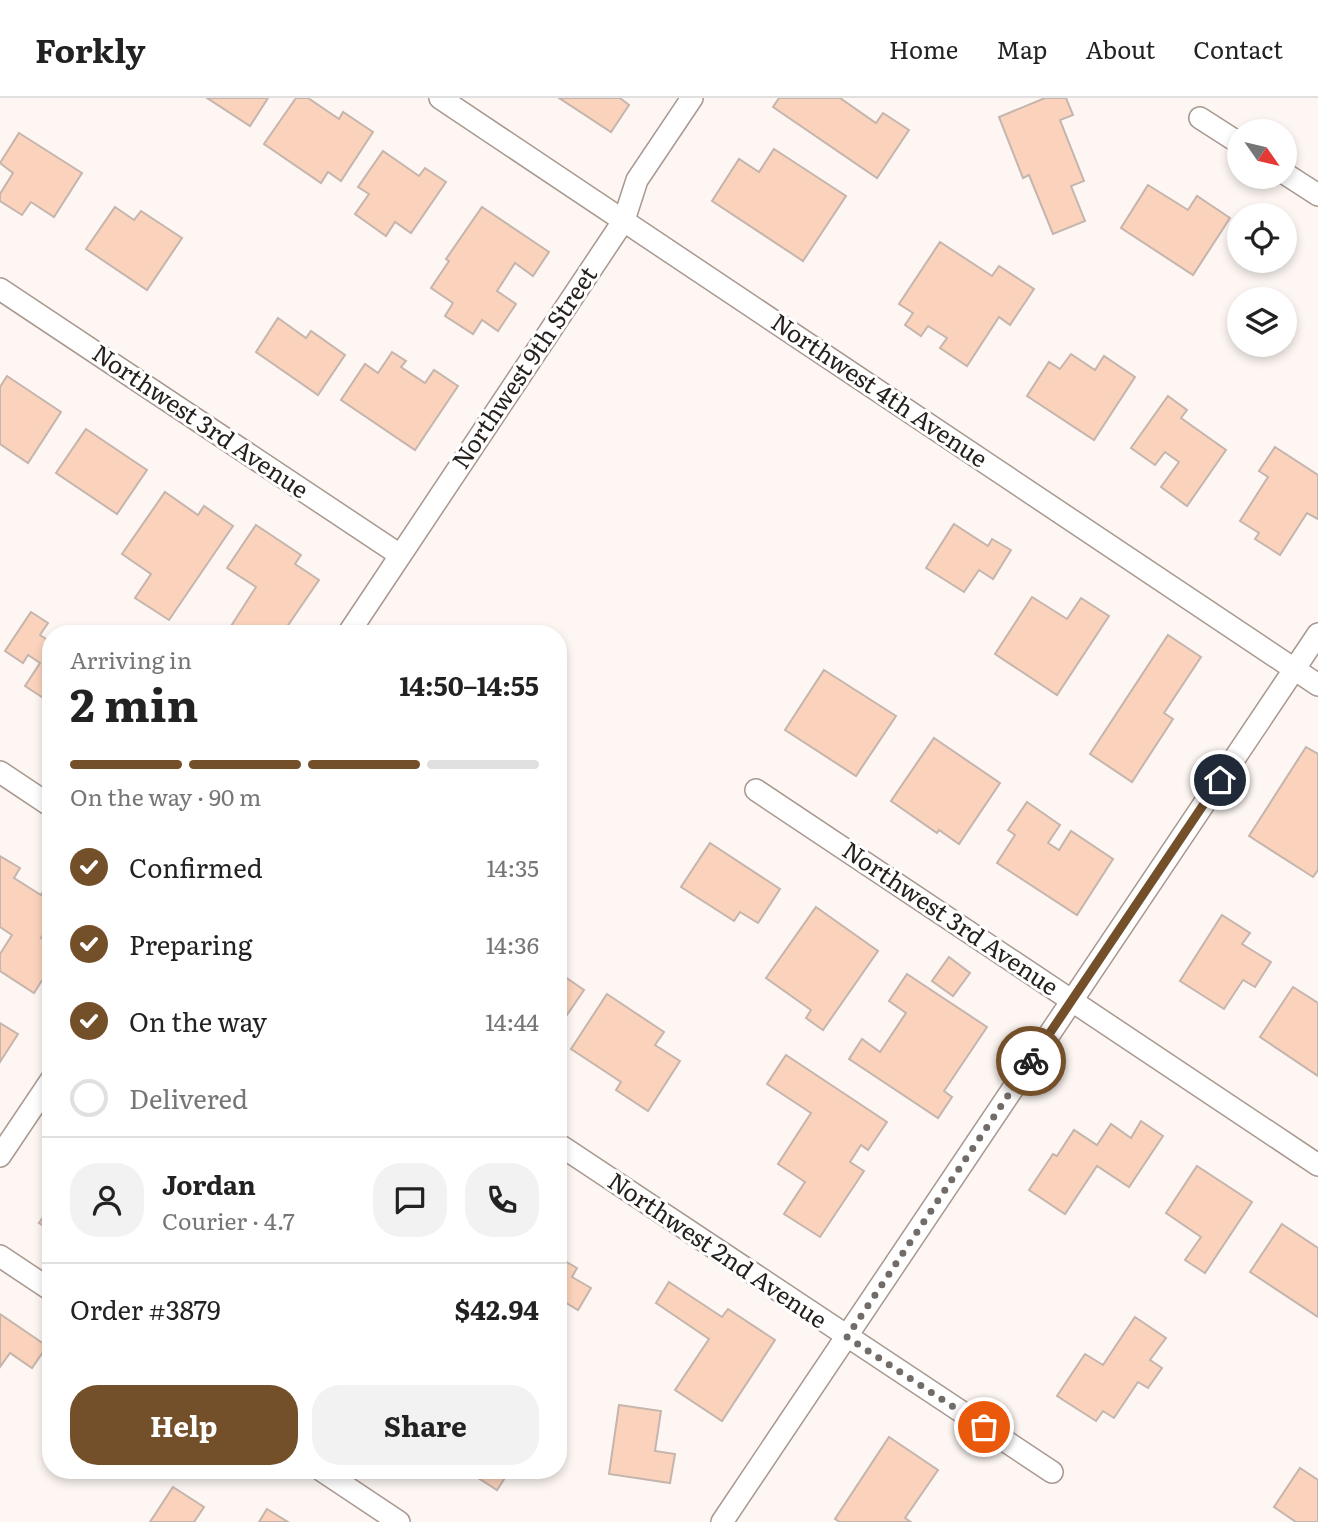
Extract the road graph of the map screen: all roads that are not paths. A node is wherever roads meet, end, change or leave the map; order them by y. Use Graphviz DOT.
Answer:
graph roads {
  1 [pos="440,98"];
  2 [pos="692,98"];
  3 [pos="1200,118"];
  4 [pos="1227,135"];
  5 [pos="1297,181"];
  6 [pos="1318,195"];
  7 [pos="624,220"];
  8 [pos="0,289"];
  9 [pos="400,555"];
  10 [pos="354,625"];
  11 [pos="1318,634"];
  12 [pos="1294,669"];
  13 [pos="1318,685"];
  14 [pos="0,772"];
  15 [pos="756,790"];
  16 [pos="42,800"];
  17 [pos="1072,1000"];
  18 [pos="42,1093"];
  19 [pos="567,1150"];
  20 [pos="0,1156"];
  21 [pos="1318,1165"];
  22 [pos="0,1256"];
  23 [pos="42,1284"];
  24 [pos="847,1337"];
  25 [pos="1052,1472"];
  26 [pos="334,1479"];
  27 [pos="399,1522"];
  28 [pos="722,1522"];
  1 -- 7 [label="street, Northwest 4th Avenue"];
  2 -- 7 [label="street, Northwest 9th Street"];
  3 -- 4 [label="street"];
  5 -- 6 [label="street"];
  7 -- 9 [label="street, Northwest 9th Street"];
  7 -- 12 [label="street, Northwest 4th Avenue"];
  8 -- 9 [label="street, Northwest 3rd Avenue"];
  9 -- 10 [label="street, Northwest 9th Street"];
  11 -- 12 [label="street"];
  12 -- 13 [label="street, Northwest 4th Avenue"];
  12 -- 17 [label="street"];
  14 -- 16 [label="street"];
  15 -- 17 [label="street, Northwest 3rd Avenue"];
  17 -- 21 [label="street, Northwest 3rd Avenue"];
  17 -- 24 [label="street"];
  18 -- 20 [label="street"];
  19 -- 24 [label="street, Northwest 2nd Avenue"];
  22 -- 23 [label="street"];
  24 -- 25 [label="street, Northwest 2nd Avenue"];
  24 -- 28 [label="street"];
  26 -- 27 [label="street"];
}
